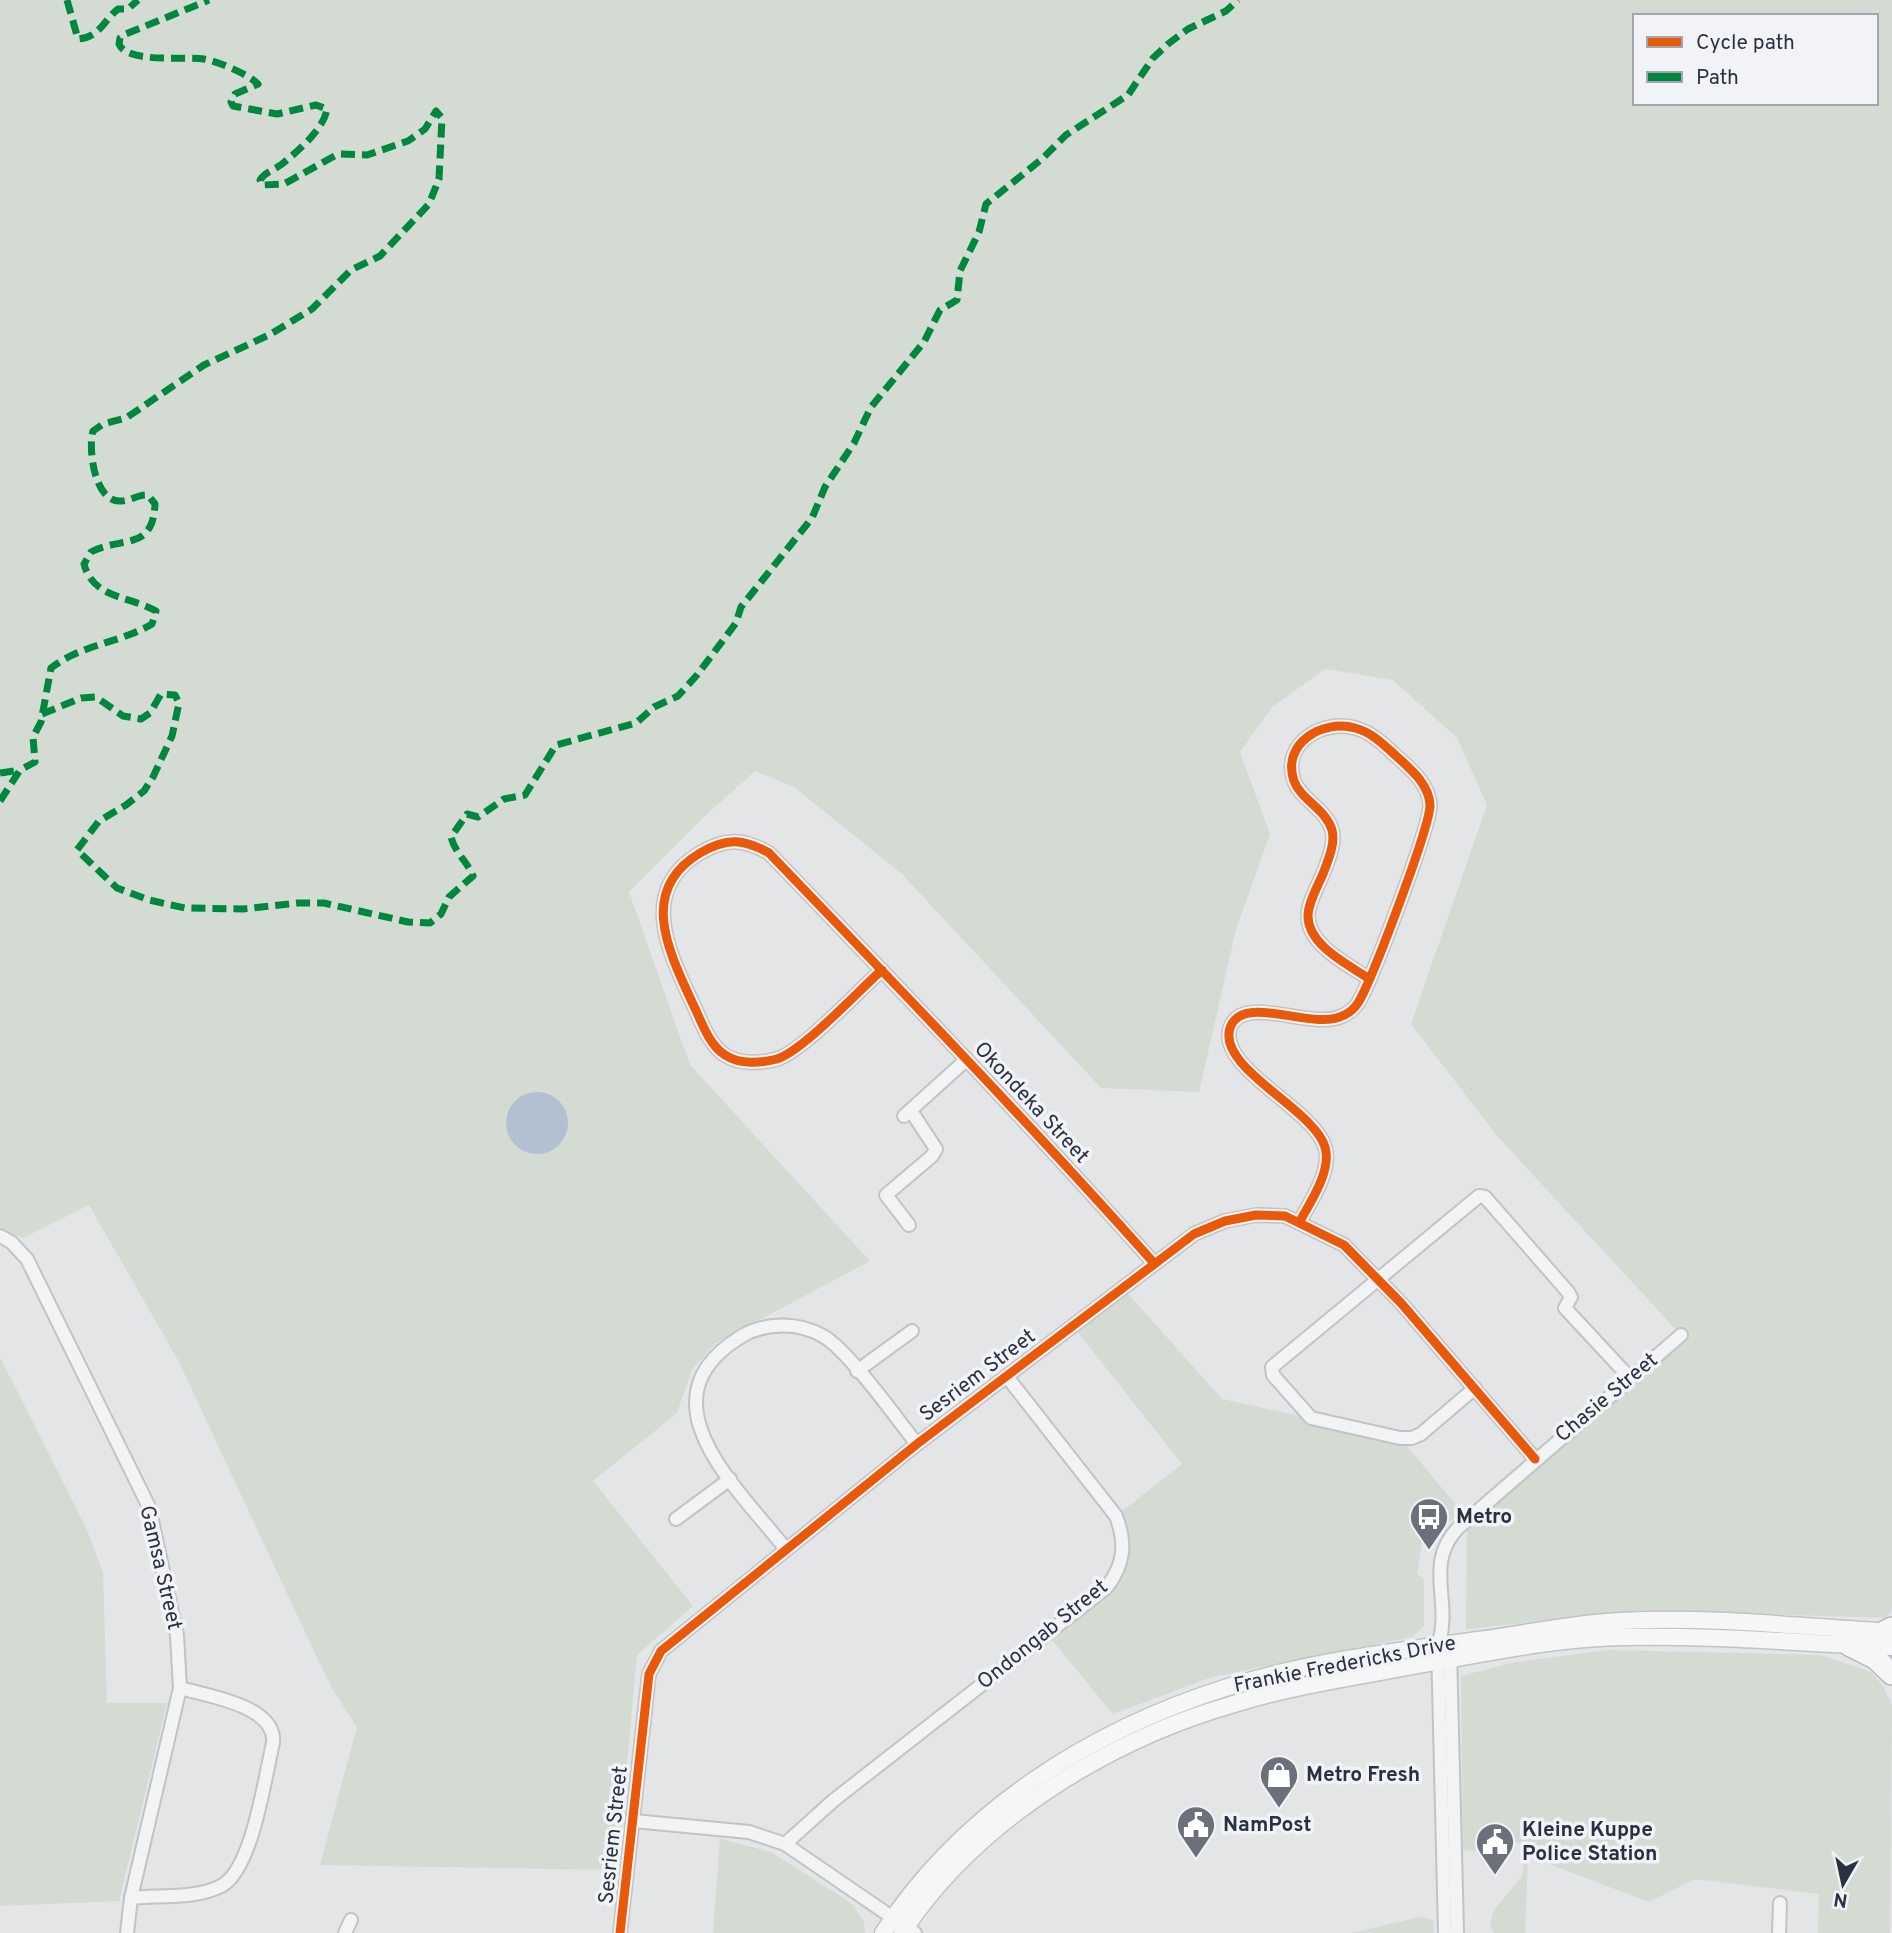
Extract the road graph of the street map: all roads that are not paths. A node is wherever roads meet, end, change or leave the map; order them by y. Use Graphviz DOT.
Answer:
graph roads {
  1 [pos="882,970"];
  2 [pos="1368,978"];
  3 [pos="966,1060"];
  4 [pos="1300,1220"];
  5 [pos="909,1225"];
  6 [pos="0,1236"];
  7 [pos="1153,1262"];
  8 [pos="1377,1278"];
  9 [pos="912,1331"];
  10 [pos="1681,1335"];
  11 [pos="858,1371"];
  12 [pos="1008,1378"];
  13 [pos="1630,1378"];
  14 [pos="1475,1388"];
  15 [pos="917,1444"];
  16 [pos="1535,1459"];
  17 [pos="730,1479"];
  18 [pos="676,1518"];
  19 [pos="785,1548"];
  20 [pos="1890,1635"];
  21 [pos="1849,1645"];
  22 [pos="1444,1648"];
  23 [pos="1892,1674"];
  24 [pos="180,1688"];
  25 [pos="634,1821"];
  26 [pos="785,1844"];
  27 [pos="131,1898"];
  28 [pos="1780,1903"];
  29 [pos="351,1920"];
  30 [pos="904,1927"];
  31 [pos="127,1933"];
  32 [pos="345,1933"];
  33 [pos="620,1933"];
  34 [pos="883,1933"];
  35 [pos="1445,1933"];
  36 [pos="1457,1933"];
  37 [pos="1779,1933"];
  1 -- 1 [label="street, Okondeka Street"];
  1 -- 3 [label="street, Okondeka Street"];
  2 -- 2 [label="street"];
  2 -- 4 [label="street"];
  3 -- 5 [label="street"];
  3 -- 7 [label="street, Okondeka Street"];
  4 -- 7 [label="street, Sesriem Street"];
  4 -- 8 [label="street, Sesriem Street"];
  6 -- 24 [label="street, Gamsa Street"];
  7 -- 12 [label="street, Sesriem Street"];
  8 -- 13 [label="street"];
  8 -- 14 [label="street, Sesriem Street"];
  8 -- 14 [label="street"];
  9 -- 11 [label="street"];
  10 -- 13 [label="street, Chasie Street"];
  11 -- 15 [label="street"];
  11 -- 17 [label="street"];
  12 -- 15 [label="street, Sesriem Street"];
  12 -- 26 [label="street, Ondongab Street"];
  13 -- 16 [label="street, Chasie Street"];
  14 -- 16 [label="street, Sesriem Street"];
  15 -- 19 [label="street, Sesriem Street"];
  16 -- 22 [label="street, Chasie Street"];
  17 -- 18 [label="street"];
  17 -- 19 [label="street"];
  19 -- 25 [label="street, Sesriem Street"];
  20 -- 21 [label="main road, Frankie Fredericks Drive"];
  20 -- 22 [label="main road, Frankie Fredericks Drive"];
  21 -- 22 [label="main road, Frankie Fredericks Drive"];
  21 -- 23 [label="highway"];
  22 -- 30 [label="main road, Frankie Fredericks Drive"];
  22 -- 35 [label="street, Chasie Street"];
  22 -- 36 [label="street, Chasie Street"];
  24 -- 27 [label="street, Gamsa Street"];
  24 -- 27 [label="street"];
  25 -- 26 [label="street"];
  25 -- 33 [label="street, Sesriem Street"];
  26 -- 30 [label="street"];
  27 -- 31 [label="street, Gamsa Street"];
  28 -- 37 [label="street"];
  29 -- 32 [label="street"];
  30 -- 34 [label="main road, Frankie Fredericks Drive"];
}
